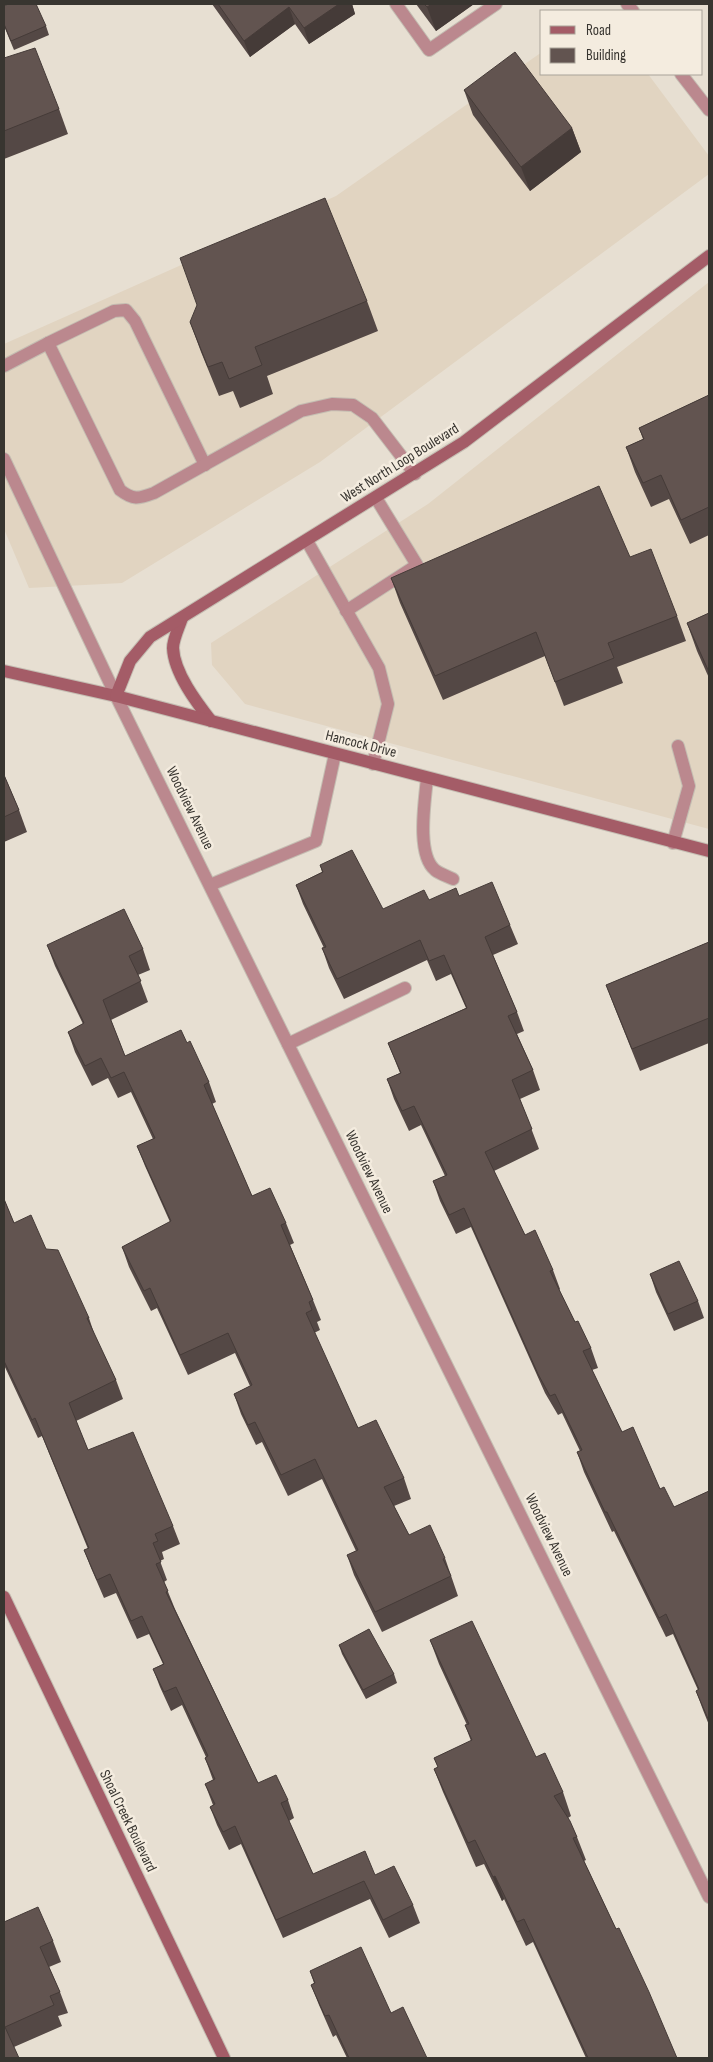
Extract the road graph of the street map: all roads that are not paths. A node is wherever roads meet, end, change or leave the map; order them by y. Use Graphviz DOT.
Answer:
graph roads {
  1 [pos="396,4"];
  2 [pos="496,4"];
  3 [pos="682,75"];
  4 [pos="709,110"];
  5 [pos="709,256"];
  6 [pos="48,343"];
  7 [pos="4,366"];
  8 [pos="4,459"];
  9 [pos="206,465"];
  10 [pos="415,474"];
  11 [pos="376,498"];
  12 [pos="307,541"];
  13 [pos="346,611"];
  14 [pos="182,618"];
  15 [pos="4,671"];
  16 [pos="116,696"];
  17 [pos="212,721"];
  18 [pos="678,746"];
  19 [pos="335,754"];
  20 [pos="373,764"];
  21 [pos="427,778"];
  22 [pos="674,842"];
  23 [pos="709,851"];
  24 [pos="453,879"];
  25 [pos="210,885"];
  26 [pos="405,988"];
  27 [pos="288,1044"];
  28 [pos="4,1597"];
  29 [pos="709,1897"];
  30 [pos="224,2058"];
  1 -- 2 [label="street"];
  3 -- 4 [label="street"];
  5 -- 10 [label="street, West North Loop Boulevard"];
  6 -- 7 [label="street"];
  6 -- 9 [label="street"];
  6 -- 9 [label="street"];
  8 -- 16 [label="street, Woodview Avenue"];
  9 -- 10 [label="street"];
  10 -- 11 [label="street, West North Loop Boulevard"];
  11 -- 12 [label="street, West North Loop Boulevard"];
  11 -- 13 [label="street"];
  12 -- 13 [label="street"];
  12 -- 14 [label="street, West North Loop Boulevard"];
  13 -- 20 [label="street"];
  14 -- 16 [label="street, West North Loop Boulevard"];
  14 -- 17 [label="street"];
  15 -- 16 [label="street, Hancock Drive"];
  16 -- 17 [label="street, Hancock Drive"];
  16 -- 25 [label="street, Woodview Avenue"];
  17 -- 19 [label="street, Hancock Drive"];
  18 -- 22 [label="street"];
  19 -- 20 [label="street, Hancock Drive"];
  19 -- 25 [label="street"];
  20 -- 21 [label="street, Hancock Drive"];
  21 -- 22 [label="street, Hancock Drive"];
  21 -- 24 [label="street"];
  22 -- 23 [label="street, Hancock Drive"];
  25 -- 27 [label="street, Woodview Avenue"];
  26 -- 27 [label="street"];
  27 -- 29 [label="street, Woodview Avenue"];
  28 -- 30 [label="street, Shoal Creek Boulevard"];
}
